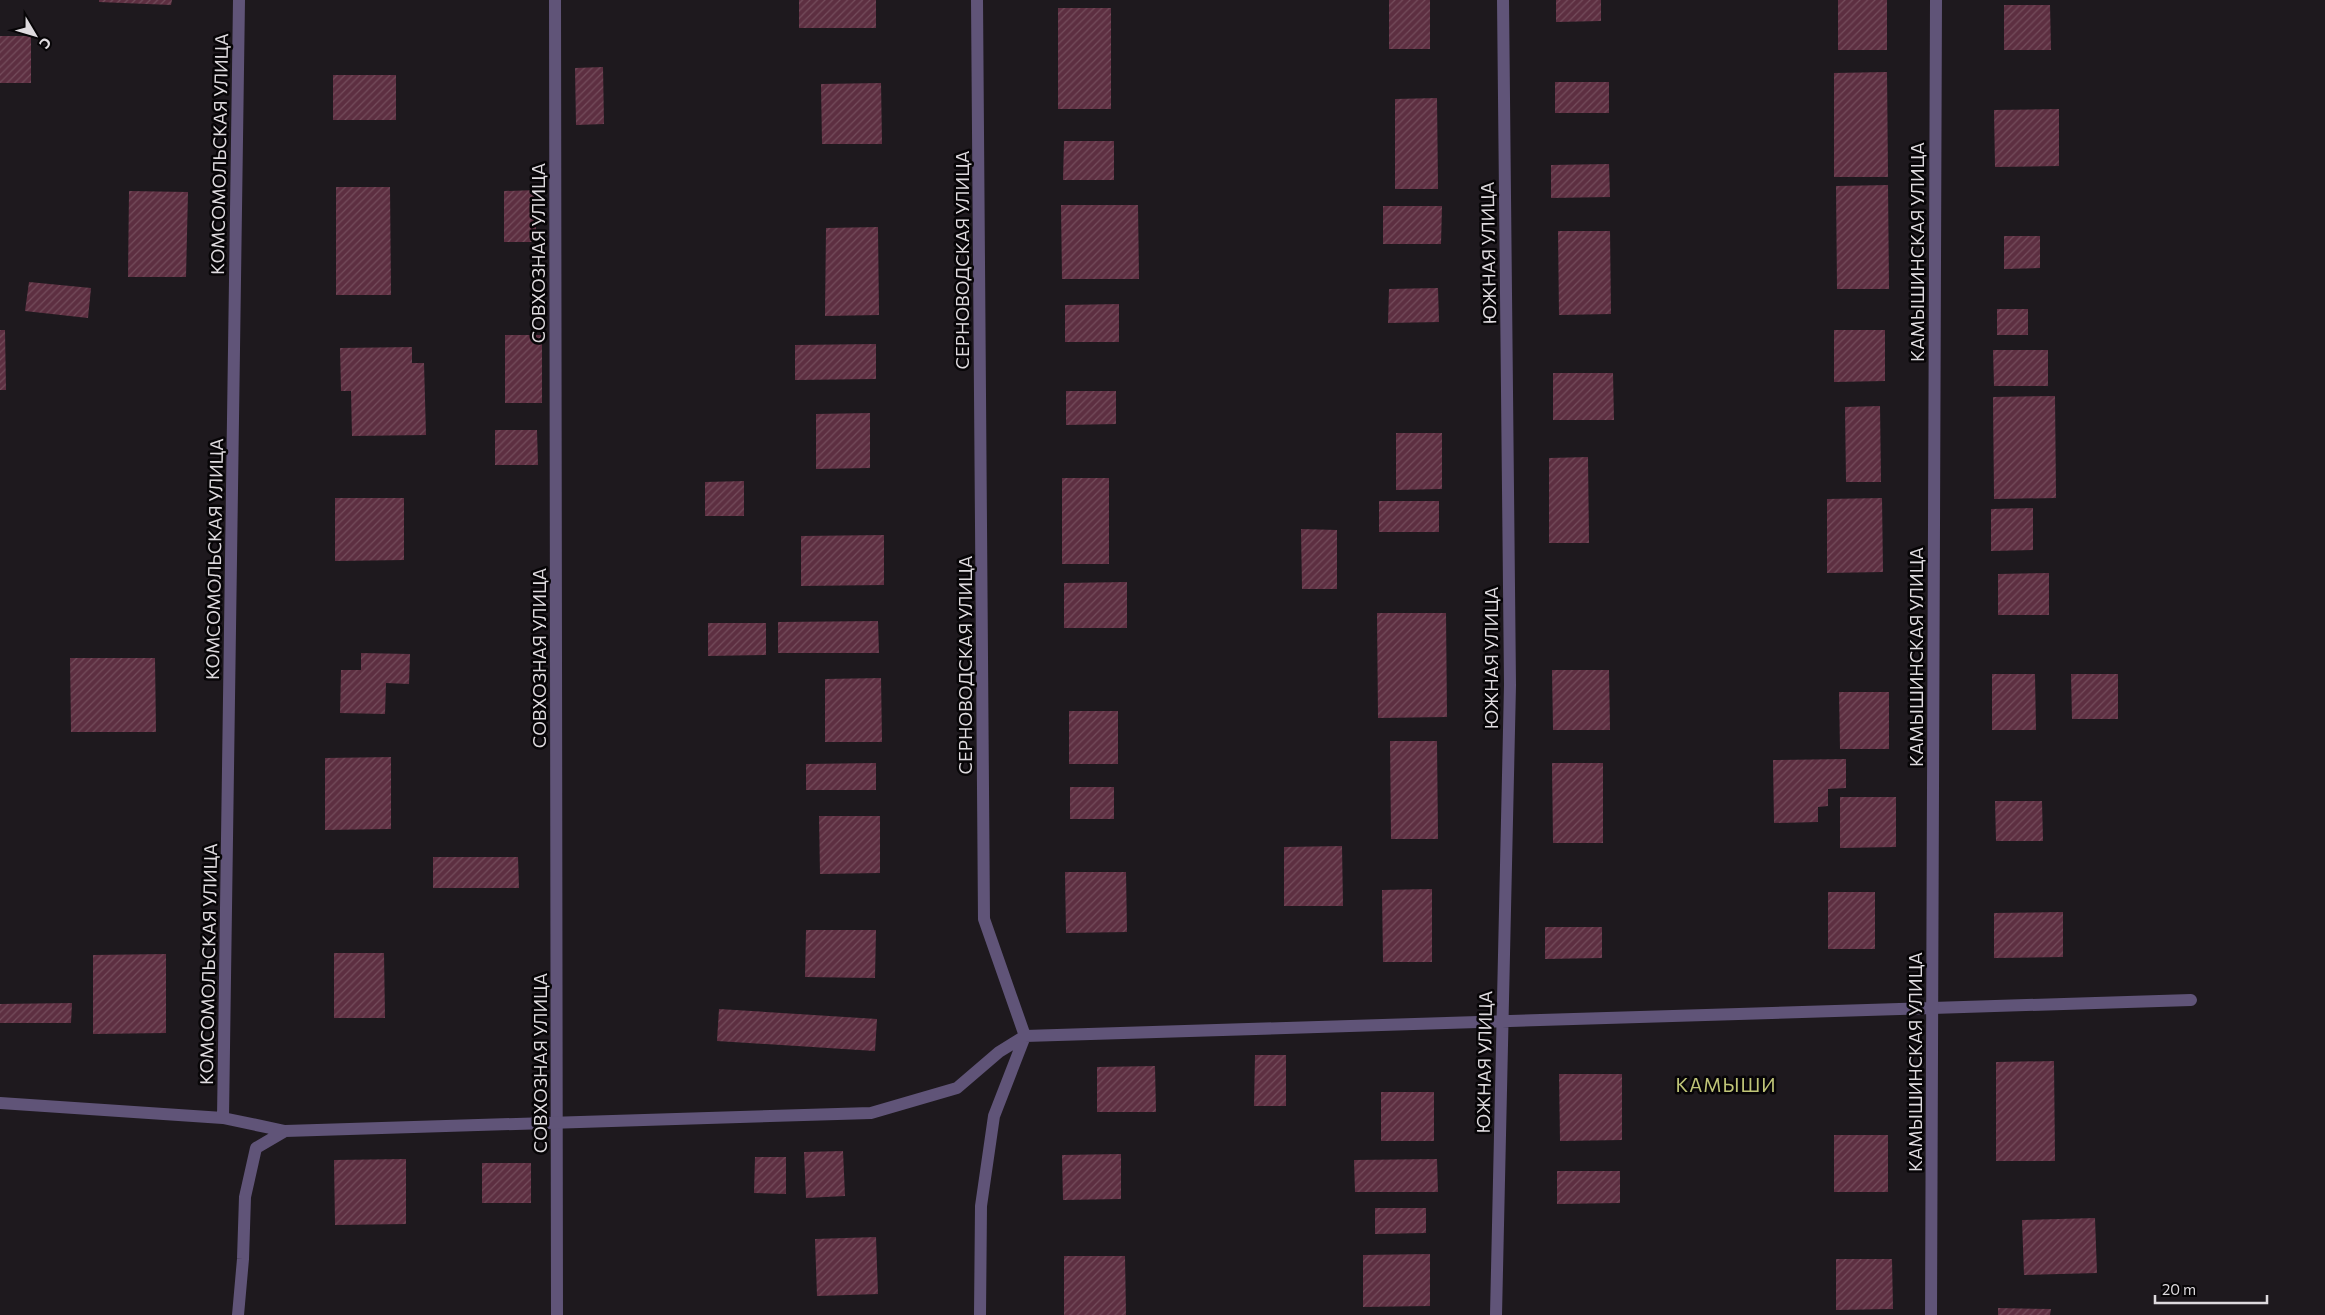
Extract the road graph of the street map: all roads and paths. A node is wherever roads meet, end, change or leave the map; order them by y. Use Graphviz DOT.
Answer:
graph roads {
  1 [pos="239,0"];
  2 [pos="555,0"];
  3 [pos="977,0"];
  4 [pos="1503,0"];
  5 [pos="1936,0"];
  6 [pos="2191,1000"];
  7 [pos="1932,1008"];
  8 [pos="1502,1022"];
  9 [pos="1026,1036"];
  10 [pos="0,1103"];
  11 [pos="223,1118"];
  12 [pos="558,1122"];
  13 [pos="285,1131"];
  14 [pos="238,1315"];
  15 [pos="557,1315"];
  16 [pos="980,1315"];
  17 [pos="1496,1315"];
  18 [pos="1931,1315"];
  1 -- 11 [label="street, КОМСОМОЛЬСКАЯ УЛИЦА"];
  2 -- 12 [label="street, СОВХОЗНАЯ УЛИЦА"];
  3 -- 9 [label="street, СЕРНОВОДСКАЯ УЛИЦА"];
  4 -- 8 [label="street, ЮЖНАЯ УЛИЦА"];
  5 -- 7 [label="street, КАМЫШИНСКАЯ УЛИЦА"];
  6 -- 7 [label="street"];
  7 -- 8 [label="street"];
  7 -- 18 [label="street, КАМЫШИНСКАЯ УЛИЦА"];
  8 -- 9 [label="street"];
  8 -- 17 [label="street, ЮЖНАЯ УЛИЦА"];
  9 -- 12 [label="street"];
  9 -- 16 [label="street"];
  10 -- 11 [label="street"];
  11 -- 13 [label="street"];
  12 -- 13 [label="street"];
  12 -- 15 [label="street, СОВХОЗНАЯ УЛИЦА"];
  13 -- 14 [label="street"];
}
